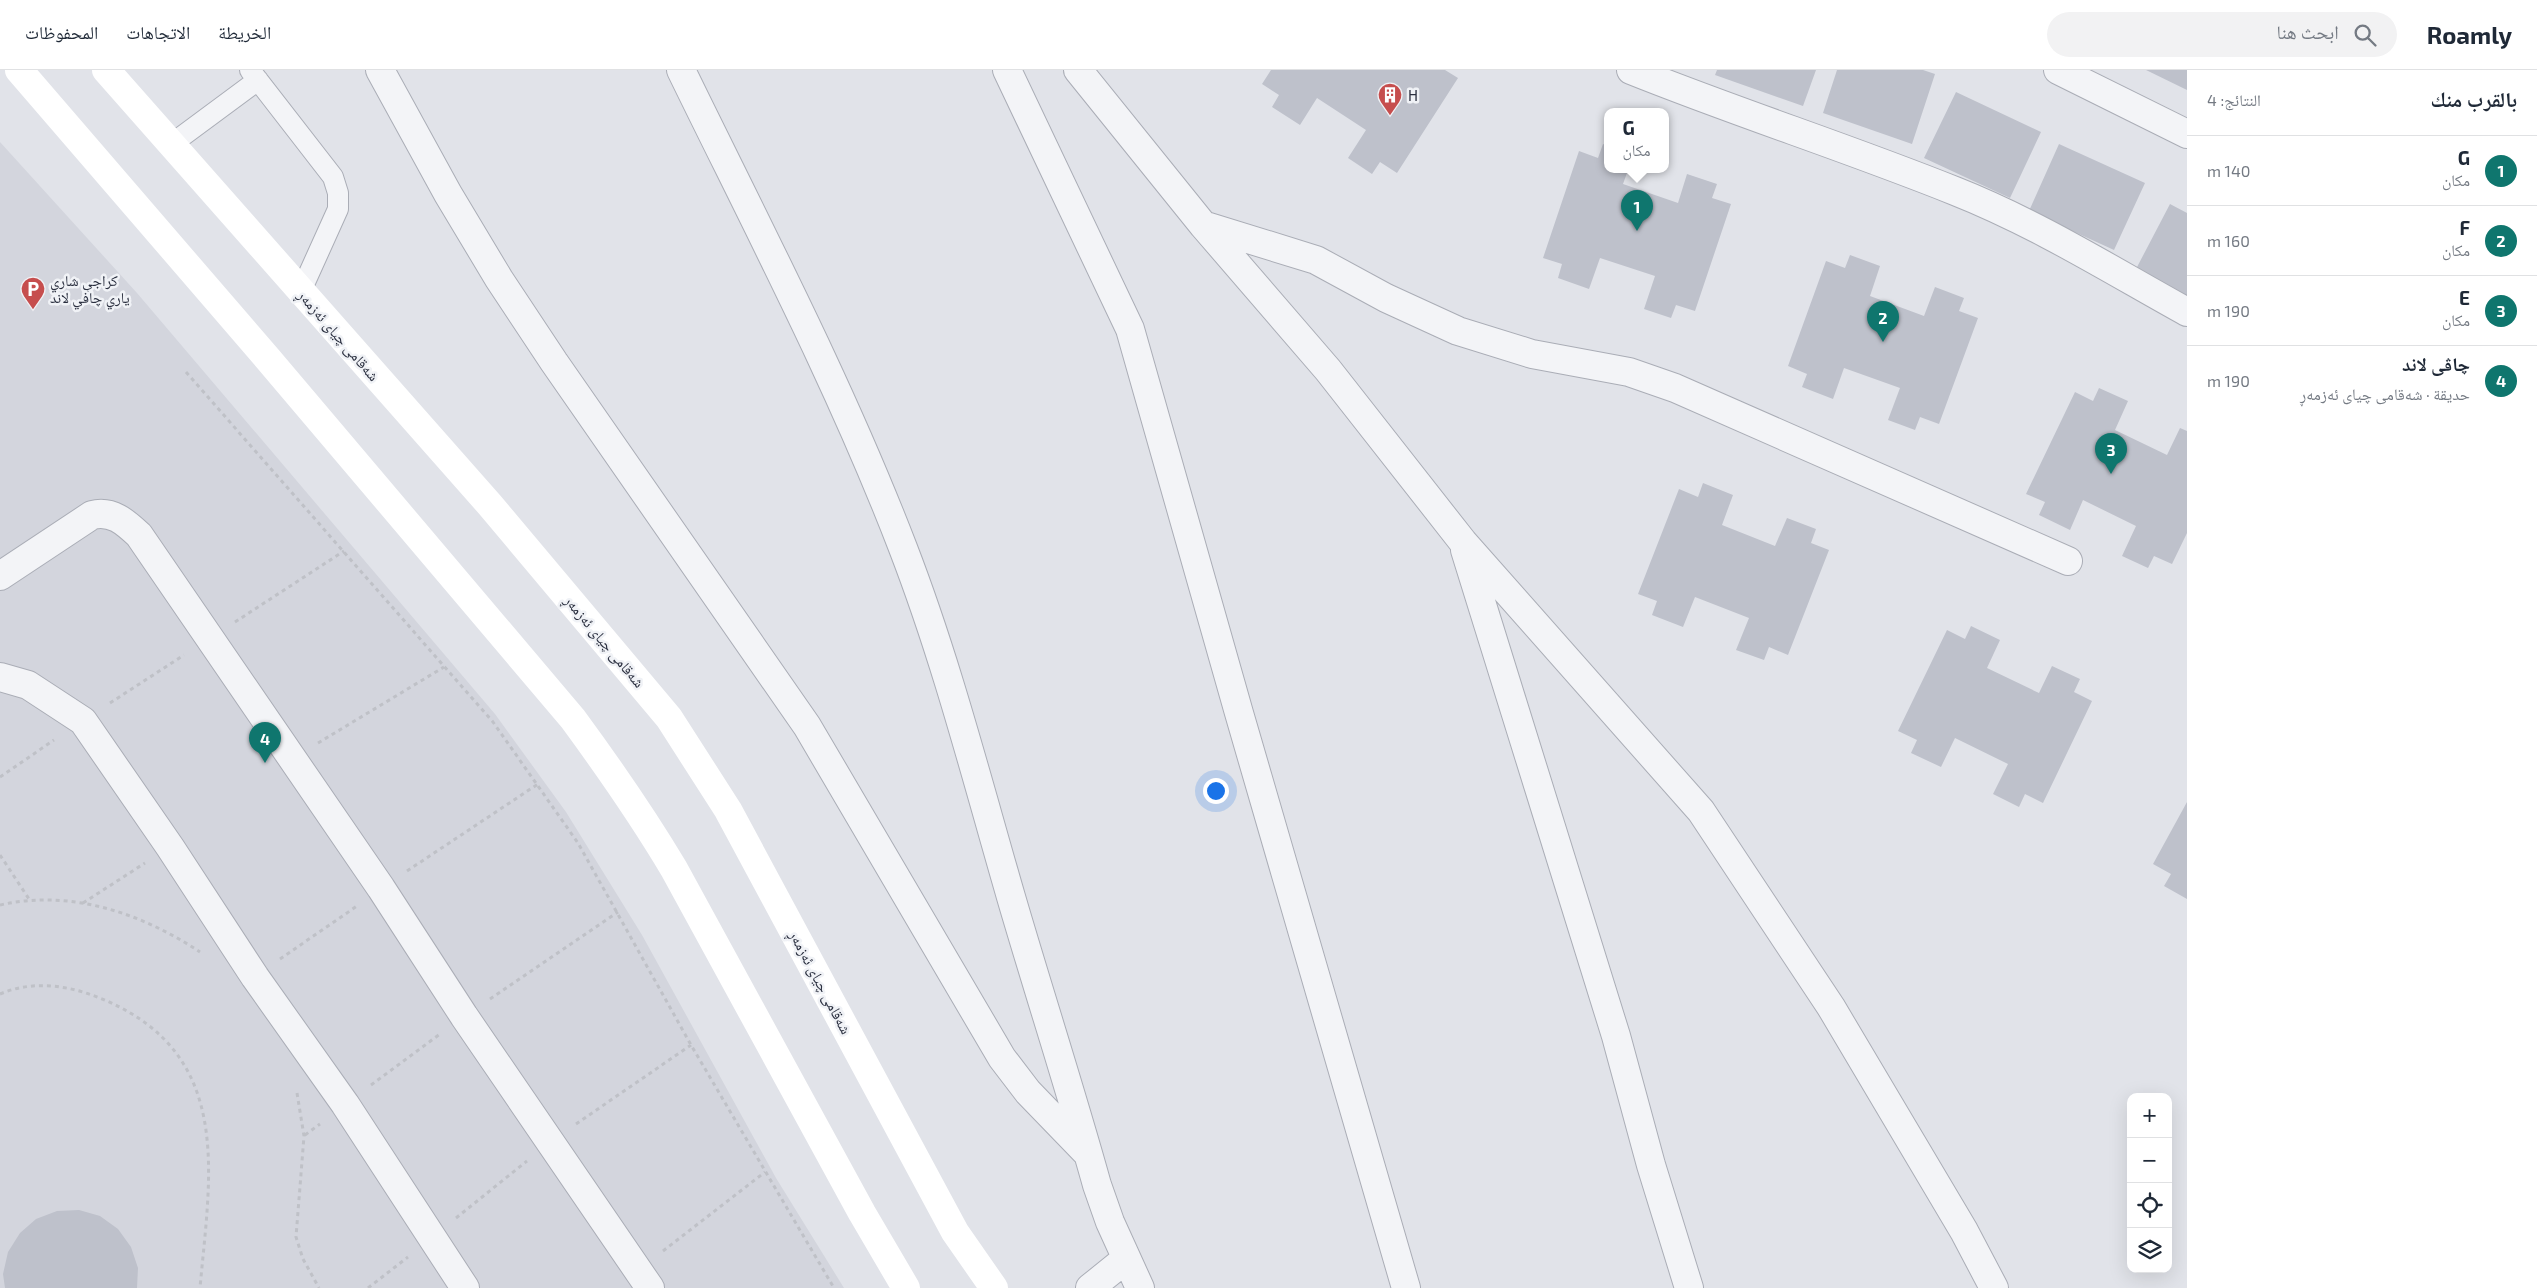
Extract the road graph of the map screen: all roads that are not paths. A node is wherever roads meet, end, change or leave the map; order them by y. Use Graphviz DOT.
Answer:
graph roads {
  1 [pos="19,70"];
  2 [pos="106,70"];
  3 [pos="380,70"];
  4 [pos="681,70"];
  5 [pos="1007,70"];
  6 [pos="1078,70"];
  7 [pos="1631,70"];
  8 [pos="2058,70"];
  9 [pos="254,75"];
  10 [pos="2187,134"];
  11 [pos="173,143"];
  12 [pos="1203,225"];
  13 [pos="301,291"];
  14 [pos="2187,312"];
  15 [pos="1463,542"];
  16 [pos="2068,560"];
  17 [pos="0,576"];
  18 [pos="0,677"];
  19 [pos="1088,1154"];
  20 [pos="1126,1259"];
  21 [pos="644,1279"];
  22 [pos="465,1288"];
  23 [pos="906,1288"];
  24 [pos="994,1288"];
  25 [pos="1090,1288"];
  26 [pos="1140,1288"];
  27 [pos="1406,1288"];
  28 [pos="1689,1288"];
  29 [pos="1994,1288"];
  1 -- 23 [label="main road"];
  2 -- 11 [label="main road, شەقامی چیای ئەزمەڕ"];
  3 -- 19 [label="street"];
  4 -- 19 [label="street"];
  5 -- 27 [label="street"];
  6 -- 12 [label="street"];
  7 -- 14 [label="street"];
  8 -- 10 [label="street"];
  9 -- 11 [label="lane"];
  9 -- 13 [label="lane"];
  11 -- 13 [label="main road, شەقامی چیای ئەزمەڕ"];
  12 -- 15 [label="street"];
  12 -- 16 [label="street"];
  13 -- 24 [label="main road, شەقامی چیای ئەزمەڕ"];
  15 -- 28 [label="street"];
  15 -- 29 [label="street"];
  17 -- 21 [label="street"];
  18 -- 22 [label="street"];
  19 -- 20 [label="street"];
  20 -- 25 [label="street"];
  20 -- 26 [label="street"];
}
